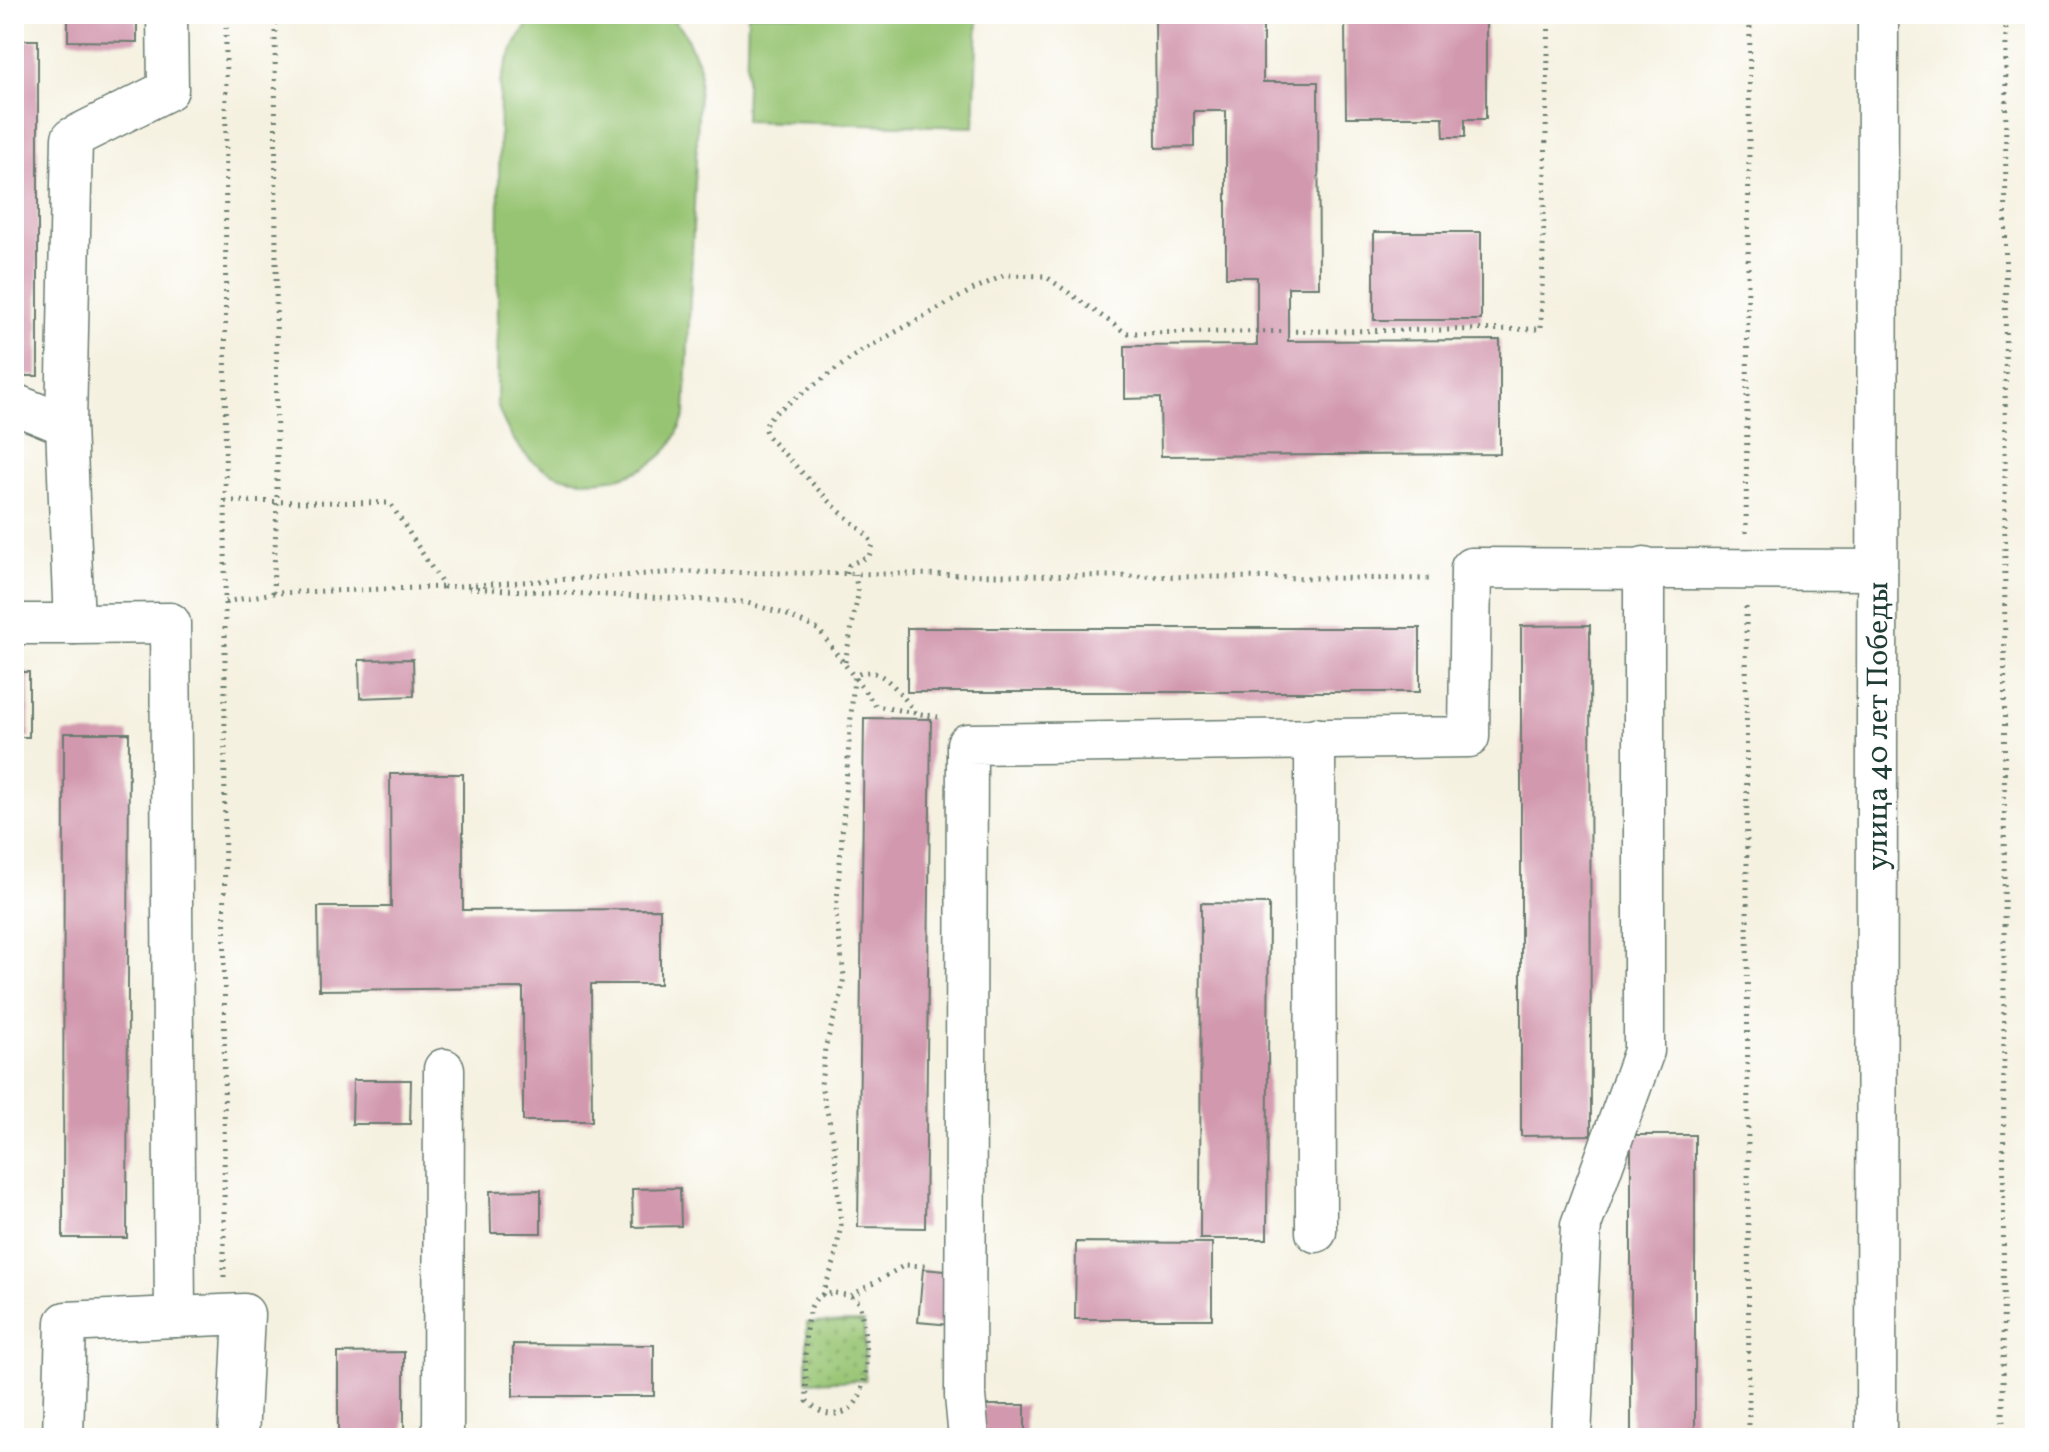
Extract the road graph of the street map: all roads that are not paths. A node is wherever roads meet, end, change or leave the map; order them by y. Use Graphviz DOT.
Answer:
graph roads {
  1 [pos="167,14"];
  2 [pos="1878,14"];
  3 [pos="14,404"];
  4 [pos="66,425"];
  5 [pos="1644,567"];
  6 [pos="1877,570"];
  7 [pos="14,624"];
  8 [pos="74,624"];
  9 [pos="1315,738"];
  10 [pos="444,1069"];
  11 [pos="1316,1232"];
  12 [pos="175,1317"];
  13 [pos="63,1438"];
  14 [pos="238,1438"];
  15 [pos="443,1438"];
  16 [pos="969,1438"];
  17 [pos="1571,1438"];
  18 [pos="1876,1438"];
  1 -- 4 [label="street"];
  2 -- 6 [label="street, улица 40 лет Победы"];
  3 -- 4 [label="street"];
  4 -- 8 [label="street"];
  5 -- 6 [label="street"];
  5 -- 9 [label="street"];
  5 -- 17 [label="street"];
  6 -- 18 [label="street, улица 40 лет Победы"];
  7 -- 8 [label="street"];
  8 -- 12 [label="street"];
  9 -- 11 [label="street"];
  9 -- 16 [label="street"];
  10 -- 15 [label="street"];
  12 -- 13 [label="street"];
  12 -- 14 [label="street"];
}
